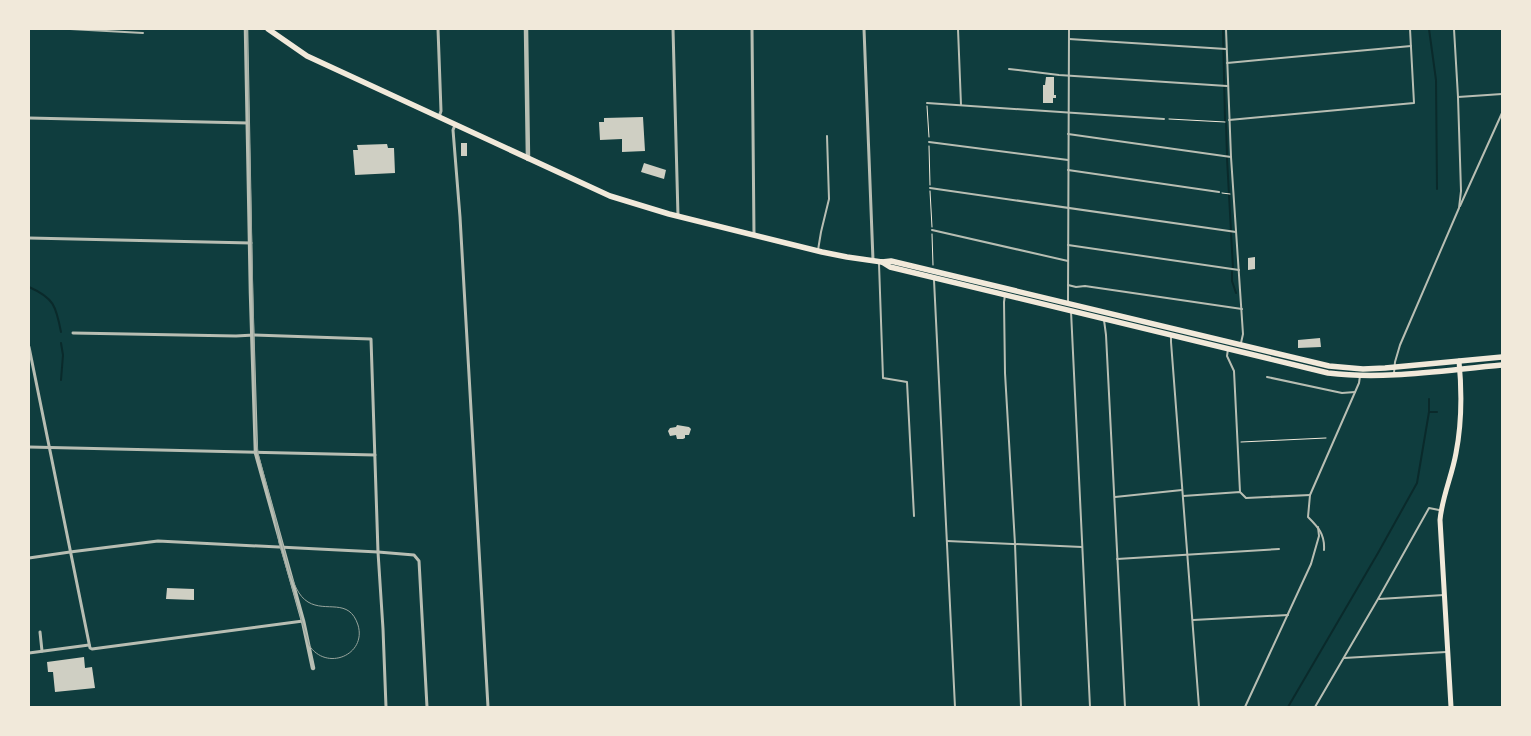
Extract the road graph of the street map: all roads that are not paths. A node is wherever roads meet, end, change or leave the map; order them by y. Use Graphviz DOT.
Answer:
graph roads {
  1 [pos="70,29"];
  2 [pos="246,29"];
  3 [pos="268,29"];
  4 [pos="438,29"];
  5 [pos="526,29"];
  6 [pos="673,29"];
  7 [pos="752,29"];
  8 [pos="864,29"];
  9 [pos="958,29"];
  10 [pos="1069,29"];
  11 [pos="1226,29"];
  12 [pos="1410,29"];
  13 [pos="1454,29"];
  14 [pos="144,32"];
  15 [pos="1069,39"];
  16 [pos="1411,46"];
  17 [pos="1224,49"];
  18 [pos="1227,63"];
  19 [pos="1009,69"];
  20 [pos="1069,76"];
  21 [pos="1227,86"];
  22 [pos="1502,94"];
  23 [pos="1458,97"];
  24 [pos="927,103"];
  25 [pos="961,105"];
  26 [pos="1068,112"];
  27 [pos="1502,113"];
  28 [pos="439,117"];
  29 [pos="29,118"];
  30 [pos="1164,119"];
  31 [pos="1229,120"];
  32 [pos="248,123"];
  33 [pos="456,125"];
  34 [pos="1068,134"];
  35 [pos="826,136"];
  36 [pos="929,142"];
  37 [pos="1231,157"];
  38 [pos="528,159"];
  39 [pos="1068,160"];
  40 [pos="1068,170"];
  41 [pos="930,188"];
  42 [pos="1219,192"];
  43 [pos="1068,207"];
  44 [pos="1459,208"];
  45 [pos="678,217"];
  46 [pos="932,230"];
  47 [pos="1236,232"];
  48 [pos="754,235"];
  49 [pos="29,238"];
  50 [pos="250,243"];
  51 [pos="1068,245"];
  52 [pos="818,250"];
  53 [pos="1068,261"];
  54 [pos="878,262"];
  55 [pos="1239,270"];
  56 [pos="934,278"];
  57 [pos="1068,285"];
  58 [pos="1005,296"];
  59 [pos="1068,304"];
  60 [pos="1242,308"];
  61 [pos="1069,311"];
  62 [pos="1104,320"];
  63 [pos="73,333"];
  64 [pos="252,335"];
  65 [pos="1172,336"];
  66 [pos="1240,345"];
  67 [pos="29,347"];
  68 [pos="1228,349"];
  69 [pos="1239,352"];
  70 [pos="1502,357"];
  71 [pos="1459,361"];
  72 [pos="1502,365"];
  73 [pos="1395,367"];
  74 [pos="1460,369"];
  75 [pos="1394,375"];
  76 [pos="1360,376"];
  77 [pos="1267,377"];
  78 [pos="1356,392"];
  79 [pos="29,447"];
  80 [pos="50,447"];
  81 [pos="256,453"];
  82 [pos="375,455"];
  83 [pos="1182,490"];
  84 [pos="1240,492"];
  85 [pos="1310,495"];
  86 [pos="1183,496"];
  87 [pos="1114,497"];
  88 [pos="1441,510"];
  89 [pos="914,516"];
  90 [pos="1318,527"];
  91 [pos="946,541"];
  92 [pos="1015,544"];
  93 [pos="282,547"];
  94 [pos="1082,547"];
  95 [pos="1279,549"];
  96 [pos="1324,550"];
  97 [pos="70,552"];
  98 [pos="378,552"];
  99 [pos="1187,554"];
  100 [pos="29,558"];
  101 [pos="1117,559"];
  102 [pos="1444,595"];
  103 [pos="1378,599"];
  104 [pos="1288,615"];
  105 [pos="1192,620"];
  106 [pos="303,621"];
  107 [pos="40,632"];
  108 [pos="90,647"];
  109 [pos="42,651"];
  110 [pos="29,652"];
  111 [pos="1448,652"];
  112 [pos="1344,658"];
  113 [pos="313,668"];
  114 [pos="386,707"];
  115 [pos="427,707"];
  116 [pos="488,707"];
  117 [pos="955,707"];
  118 [pos="1021,707"];
  119 [pos="1090,707"];
  120 [pos="1125,707"];
  121 [pos="1199,707"];
  122 [pos="1245,707"];
  123 [pos="1315,707"];
  124 [pos="1451,707"];
  1 -- 14 [label="lane"];
  2 -- 32 [label="street"];
  3 -- 28 [label="main road"];
  4 -- 28 [label="street"];
  5 -- 38 [label="street"];
  6 -- 45 [label="street"];
  7 -- 48 [label="street"];
  8 -- 54 [label="street"];
  9 -- 25 [label="lane"];
  10 -- 15 [label="lane"];
  11 -- 17 [label="lane"];
  12 -- 16 [label="lane"];
  13 -- 23 [label="lane"];
  15 -- 17 [label="lane"];
  15 -- 20 [label="lane"];
  16 -- 18 [label="lane"];
  16 -- 31 [label="lane"];
  17 -- 18 [label="lane"];
  18 -- 21 [label="lane"];
  19 -- 20 [label="lane"];
  20 -- 21 [label="lane"];
  20 -- 26 [label="lane"];
  21 -- 31 [label="lane"];
  22 -- 23 [label="lane"];
  23 -- 44 [label="lane"];
  24 -- 25 [label="lane"];
  25 -- 26 [label="lane"];
  26 -- 30 [label="lane"];
  26 -- 34 [label="lane"];
  27 -- 44 [label="lane"];
  28 -- 33 [label="main road"];
  29 -- 32 [label="street"];
  31 -- 37 [label="lane"];
  32 -- 50 [label="street"];
  33 -- 38 [label="main road"];
  33 -- 116 [label="street"];
  34 -- 37 [label="lane"];
  34 -- 39 [label="lane"];
  35 -- 52 [label="lane"];
  36 -- 39 [label="lane"];
  37 -- 47 [label="lane"];
  38 -- 45 [label="main road"];
  39 -- 40 [label="lane"];
  40 -- 42 [label="lane"];
  40 -- 43 [label="lane"];
  41 -- 43 [label="lane"];
  43 -- 47 [label="lane"];
  43 -- 51 [label="lane"];
  44 -- 73 [label="lane"];
  45 -- 48 [label="main road"];
  46 -- 53 [label="lane"];
  47 -- 55 [label="lane"];
  48 -- 52 [label="main road"];
  49 -- 50 [label="street"];
  50 -- 64 [label="street"];
  51 -- 53 [label="lane"];
  51 -- 55 [label="lane"];
  52 -- 54 [label="main road"];
  53 -- 57 [label="lane"];
  54 -- 56 [label="main road"];
  54 -- 59 [label="main road"];
  54 -- 89 [label="lane"];
  55 -- 60 [label="lane"];
  56 -- 58 [label="main road"];
  56 -- 91 [label="lane"];
  57 -- 59 [label="lane"];
  57 -- 60 [label="lane"];
  58 -- 61 [label="main road"];
  58 -- 92 [label="lane"];
  59 -- 61 [label="main road"];
  59 -- 66 [label="main road"];
  60 -- 66 [label="lane"];
  61 -- 62 [label="main road"];
  61 -- 94 [label="lane"];
  62 -- 65 [label="main road"];
  62 -- 87 [label="lane"];
  63 -- 64 [label="street"];
  64 -- 81 [label="street"];
  64 -- 82 [label="street"];
  65 -- 68 [label="main road"];
  65 -- 83 [label="lane"];
  66 -- 69 [label="main road"];
  66 -- 73 [label="main road"];
  67 -- 80 [label="street"];
  68 -- 69 [label="main road"];
  68 -- 84 [label="lane"];
  69 -- 76 [label="main road"];
  70 -- 71 [label="main road"];
  71 -- 73 [label="main road"];
  71 -- 74 [label="main road"];
  72 -- 74 [label="main road"];
  73 -- 75 [label="lane"];
  74 -- 75 [label="main road"];
  74 -- 88 [label="main road"];
  75 -- 76 [label="main road"];
  76 -- 78 [label="lane"];
  77 -- 78 [label="lane"];
  78 -- 85 [label="lane"];
  79 -- 80 [label="street"];
  80 -- 81 [label="street"];
  80 -- 97 [label="street"];
  81 -- 82 [label="street"];
  81 -- 93 [label="street"];
  82 -- 98 [label="street"];
  83 -- 86 [label="lane"];
  83 -- 87 [label="lane"];
  84 -- 85 [label="lane"];
  84 -- 86 [label="lane"];
  85 -- 90 [label="lane"];
  86 -- 99 [label="lane"];
  87 -- 101 [label="lane"];
  88 -- 102 [label="main road"];
  88 -- 103 [label="lane"];
  90 -- 96 [label="lane"];
  90 -- 104 [label="lane"];
  91 -- 92 [label="lane"];
  91 -- 117 [label="lane"];
  92 -- 94 [label="lane"];
  92 -- 118 [label="lane"];
  93 -- 97 [label="street"];
  93 -- 98 [label="street"];
  93 -- 106 [label="street"];
  94 -- 119 [label="lane"];
  95 -- 99 [label="lane"];
  97 -- 100 [label="street"];
  97 -- 108 [label="street"];
  98 -- 114 [label="street"];
  98 -- 115 [label="street"];
  99 -- 101 [label="lane"];
  99 -- 105 [label="lane"];
  101 -- 120 [label="lane"];
  102 -- 103 [label="lane"];
  102 -- 111 [label="main road"];
  103 -- 112 [label="lane"];
  104 -- 105 [label="lane"];
  104 -- 122 [label="lane"];
  105 -- 121 [label="lane"];
  106 -- 108 [label="street"];
  106 -- 113 [label="street"];
  107 -- 109 [label="street"];
  108 -- 109 [label="street"];
  109 -- 110 [label="street"];
  111 -- 112 [label="lane"];
  111 -- 124 [label="main road"];
  112 -- 123 [label="lane"];
}
